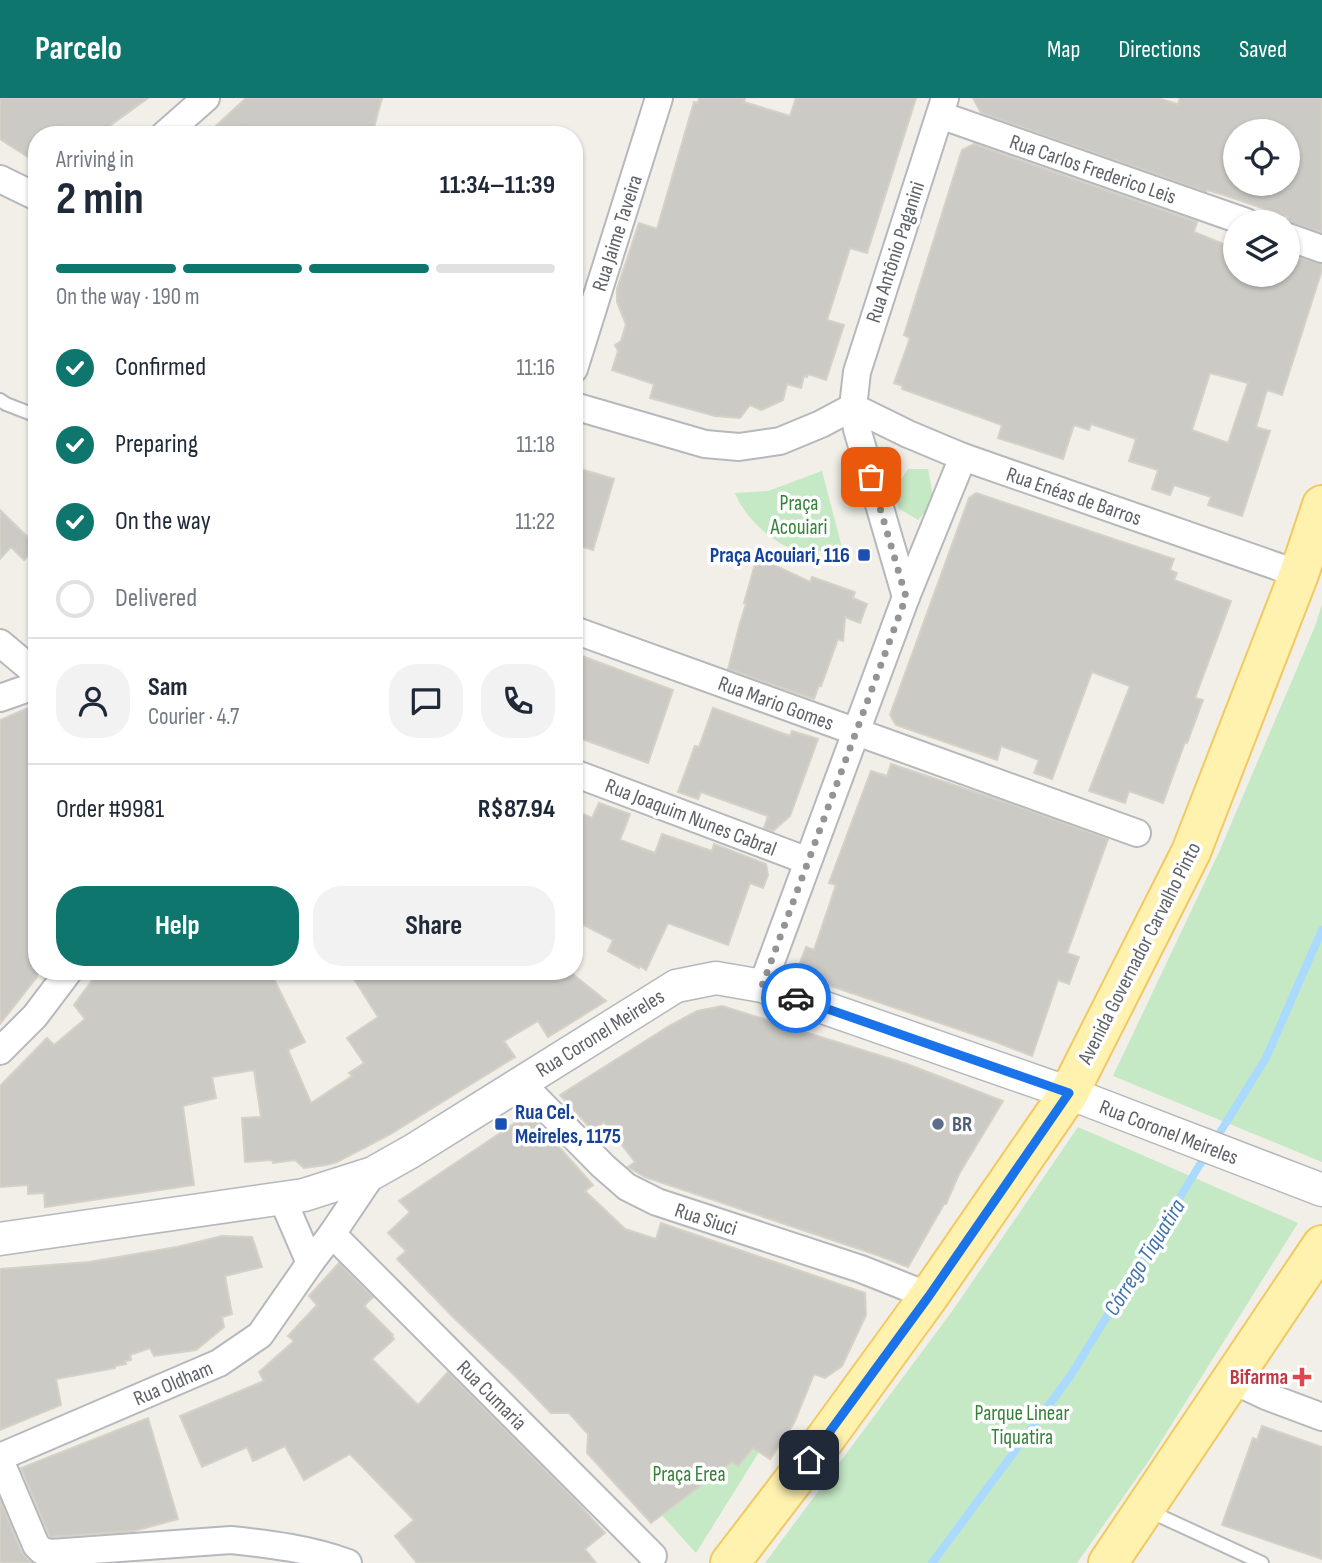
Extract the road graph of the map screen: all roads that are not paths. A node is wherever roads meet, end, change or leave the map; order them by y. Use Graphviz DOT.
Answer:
graph roads {
  1 [pos="206,98"];
  2 [pos="659,98"];
  3 [pos="942,106"];
  4 [pos="174,126"];
  5 [pos="0,179"];
  6 [pos="28,193"];
  7 [pos="1223,213"];
  8 [pos="1300,241"];
  9 [pos="1322,249"];
  10 [pos="583,340"];
  11 [pos="0,400"];
  12 [pos="853,407"];
  13 [pos="583,409"];
  14 [pos="28,413"];
  15 [pos="963,457"];
  16 [pos="1322,505"];
  17 [pos="1299,574"];
  18 [pos="906,597"];
  19 [pos="583,633"];
  20 [pos="0,643"];
  21 [pos="28,666"];
  22 [pos="28,688"];
  23 [pos="0,698"];
  24 [pos="856,732"];
  25 [pos="583,776"];
  26 [pos="1137,832"];
  27 [pos="808,861"];
  28 [pos="62,980"];
  29 [pos="762,986"];
  30 [pos="0,1051"];
  31 [pos="520,1082"];
  32 [pos="1069,1093"];
  33 [pos="373,1173"];
  34 [pos="1322,1190"];
  35 [pos="282,1198"];
  36 [pos="332,1234"];
  37 [pos="0,1239"];
  38 [pos="1322,1245"];
  39 [pos="310,1263"];
  40 [pos="929,1296"];
  41 [pos="1232,1380"];
  42 [pos="1322,1417"];
  43 [pos="0,1459"];
  44 [pos="1145,1509"];
  45 [pos="653,1556"];
  46 [pos="307,1557"];
  47 [pos="348,1563"];
  48 [pos="730,1563"];
  49 [pos="1108,1563"];
  50 [pos="1262,1563"];
  1 -- 4 [label="street"];
  2 -- 10 [label="street, Rua Jaime Taveira"];
  3 -- 7 [label="street, Rua Carlos Frederico Leis"];
  3 -- 12 [label="street, Rua Antônio Paganini"];
  5 -- 6 [label="street"];
  8 -- 9 [label="street"];
  11 -- 14 [label="lane"];
  12 -- 13 [label="street"];
  12 -- 15 [label="street, Rua Enéas de Barros"];
  12 -- 18 [label="street, Rua Antônio Paganini"];
  15 -- 17 [label="street, Rua Enéas de Barros"];
  15 -- 18 [label="street"];
  16 -- 17 [label="main road, Avenida Governador Carvalho Pinto"];
  17 -- 32 [label="main road, Avenida Governador Carvalho Pinto"];
  18 -- 24 [label="street"];
  19 -- 24 [label="street, Rua Mario Gomes"];
  20 -- 21 [label="street"];
  22 -- 23 [label="street"];
  24 -- 26 [label="street, Rua Mario Gomes"];
  24 -- 27 [label="street"];
  25 -- 27 [label="street, Rua Joaquim Nunes Cabral"];
  27 -- 29 [label="street"];
  28 -- 30 [label="street"];
  29 -- 31 [label="street, Rua Coronel Meireles"];
  29 -- 32 [label="street, Rua Coronel Meireles"];
  31 -- 33 [label="street, Rua Coronel Meireles"];
  31 -- 40 [label="street, Rua Siuci"];
  32 -- 34 [label="street, Rua Coronel Meireles"];
  32 -- 40 [label="main road, Avenida Governador Carvalho Pinto"];
  33 -- 35 [label="street, Rua Coronel Meireles"];
  33 -- 36 [label="street, Rua Oldham"];
  35 -- 37 [label="street, Rua Coronel Meireles"];
  35 -- 39 [label="street"];
  36 -- 39 [label="street, Rua Oldham"];
  36 -- 45 [label="street, Rua Cumaria"];
  38 -- 41 [label="main road"];
  39 -- 43 [label="street, Rua Oldham"];
  40 -- 48 [label="main road, Avenida Governador Carvalho Pinto"];
  41 -- 42 [label="street"];
  41 -- 44 [label="main road"];
  43 -- 46 [label="street"];
  44 -- 49 [label="main road"];
  44 -- 50 [label="lane"];
  46 -- 47 [label="street"];
}
